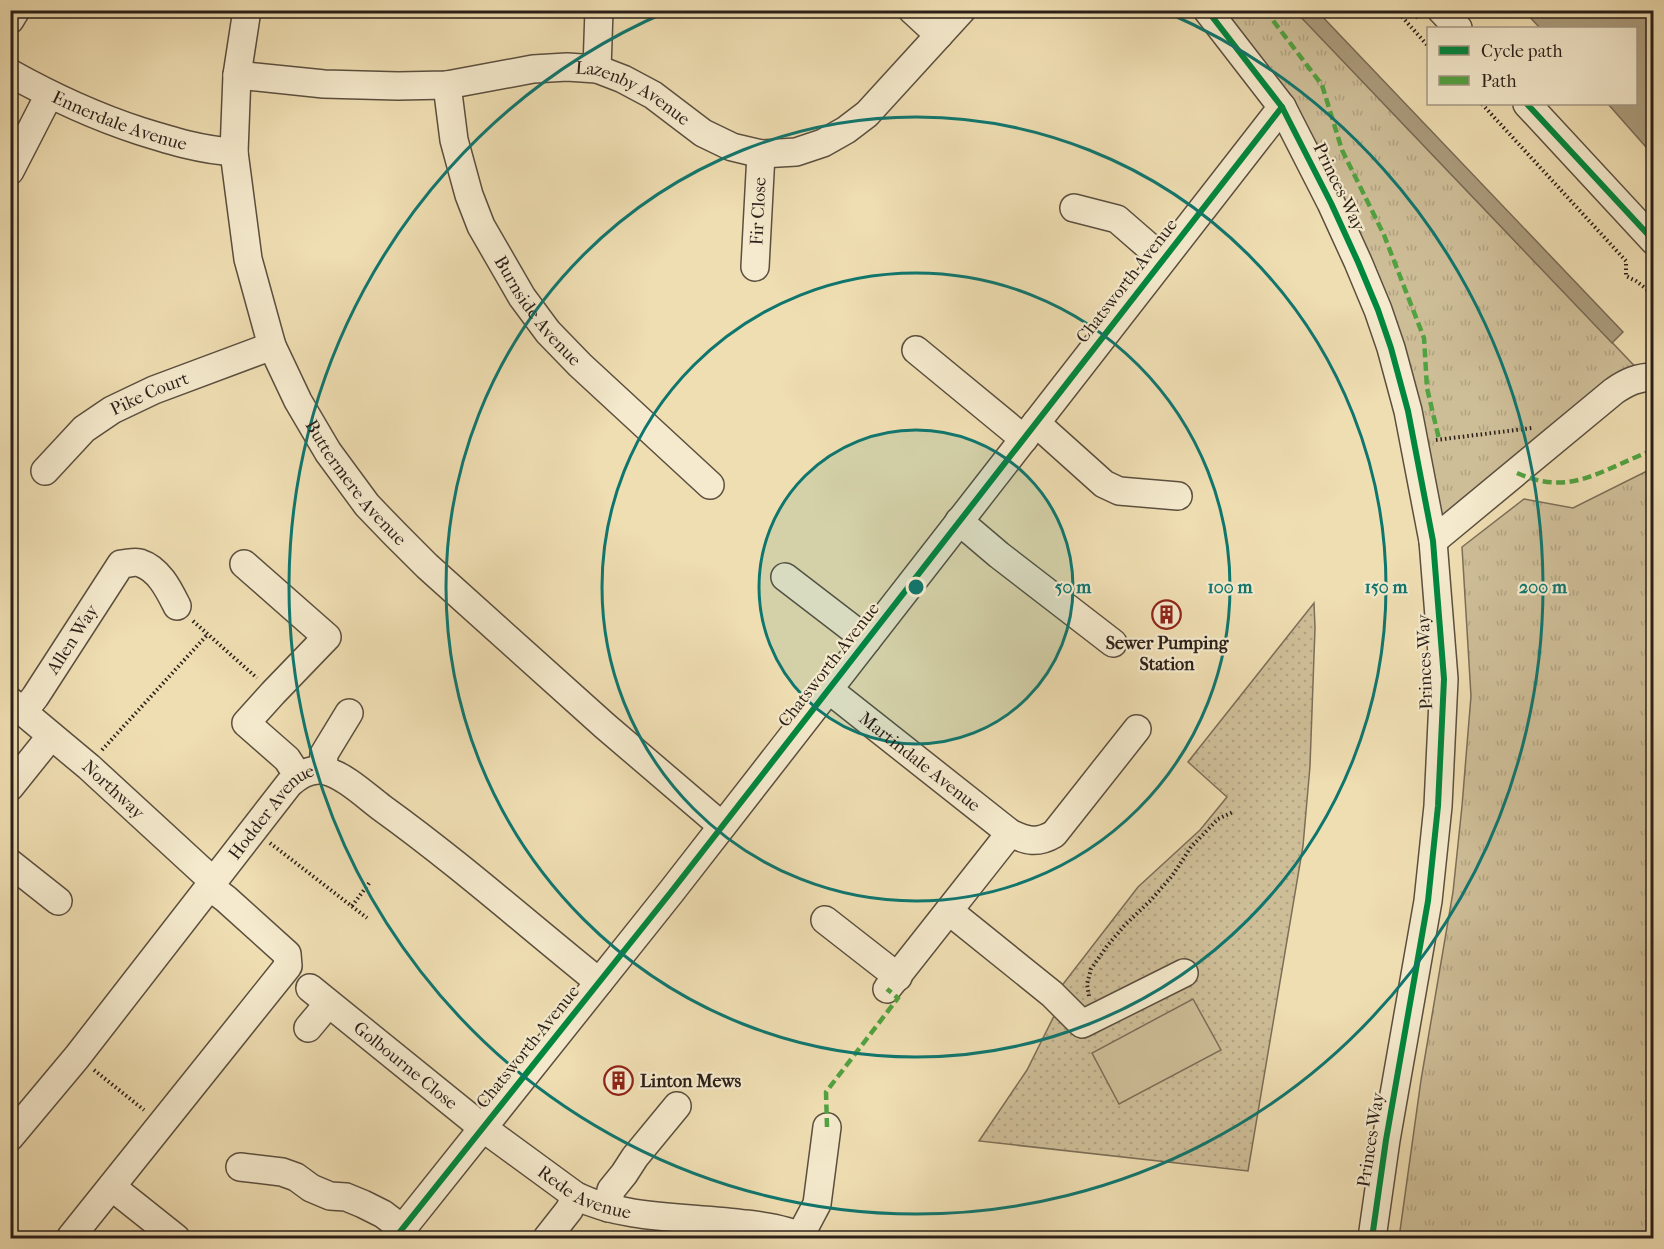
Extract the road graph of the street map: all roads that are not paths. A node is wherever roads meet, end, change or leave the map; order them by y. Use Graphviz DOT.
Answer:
graph roads {
  1 [pos="16,10"];
  2 [pos="247,10"];
  3 [pos="599,10"];
  4 [pos="912,10"];
  5 [pos="962,10"];
  6 [pos="1207,10"];
  7 [pos="1442,10"];
  8 [pos="10,20"];
  9 [pos="1457,27"];
  10 [pos="939,35"];
  11 [pos="597,69"];
  12 [pos="10,74"];
  13 [pos="237,75"];
  14 [pos="447,85"];
  15 [pos="49,95"];
  16 [pos="1528,105"];
  17 [pos="1282,107"];
  18 [pos="234,152"];
  19 [pos="761,154"];
  20 [pos="10,171"];
  21 [pos="1074,208"];
  22 [pos="1653,241"];
  23 [pos="1163,259"];
  24 [pos="755,267"];
  25 [pos="272,346"];
  26 [pos="916,350"];
  27 [pos="1653,377"];
  28 [pos="1030,431"];
  29 [pos="45,471"];
  30 [pos="710,485"];
  31 [pos="1178,496"];
  32 [pos="959,521"];
  33 [pos="1433,541"];
  34 [pos="244,564"];
  35 [pos="785,577"];
  36 [pos="177,606"];
  37 [pos="867,640"];
  38 [pos="1113,643"];
  39 [pos="828,689"];
  40 [pos="17,706"];
  41 [pos="349,713"];
  42 [pos="1137,729"];
  43 [pos="51,736"];
  44 [pos="311,773"];
  45 [pos="10,786"];
  46 [pos="722,826"];
  47 [pos="1010,834"];
  48 [pos="10,863"];
  49 [pos="211,884"];
  50 [pos="58,901"];
  51 [pos="950,911"];
  52 [pos="825,920"];
  53 [pos="1184,973"];
  54 [pos="599,982"];
  55 [pos="308,1028"];
  56 [pos="677,1106"];
  57 [pos="827,1127"];
  58 [pos="483,1128"];
  59 [pos="10,1137"];
  60 [pos="240,1167"];
  61 [pos="112,1187"];
  62 [pos="576,1196"];
  63 [pos="608,1208"];
  64 [pos="670,1228"];
  65 [pos="399,1234"];
  66 [pos="802,1237"];
  67 [pos="71,1239"];
  68 [pos="176,1239"];
  69 [pos="547,1239"];
  70 [pos="1371,1239"];
  1 -- 8 [label="street"];
  2 -- 13 [label="street, Buttermere Avenue"];
  3 -- 11 [label="street"];
  4 -- 10 [label="street"];
  5 -- 10 [label="street, Lazenby Avenue"];
  6 -- 17 [label="street, Princes Way"];
  7 -- 9 [label="street"];
  10 -- 19 [label="street, Lazenby Avenue"];
  11 -- 14 [label="street, Lazenby Avenue"];
  11 -- 19 [label="street, Lazenby Avenue"];
  12 -- 15 [label="street, Ennerdale Avenue"];
  13 -- 14 [label="street, Lazenby Avenue"];
  13 -- 18 [label="street, Buttermere Avenue"];
  14 -- 30 [label="street, Burnside Avenue"];
  15 -- 18 [label="street, Ennerdale Avenue"];
  15 -- 20 [label="street"];
  16 -- 22 [label="street"];
  17 -- 23 [label="street, Chatsworth Avenue"];
  17 -- 33 [label="street, Princes Way"];
  18 -- 25 [label="street, Buttermere Avenue"];
  19 -- 24 [label="street, Fir Close"];
  21 -- 23 [label="street"];
  23 -- 28 [label="street, Chatsworth Avenue"];
  25 -- 29 [label="street, Pike Court"];
  25 -- 46 [label="street, Buttermere Avenue"];
  26 -- 28 [label="street"];
  27 -- 33 [label="street"];
  28 -- 31 [label="street"];
  28 -- 32 [label="street, Chatsworth Avenue"];
  32 -- 37 [label="street, Chatsworth Avenue"];
  32 -- 38 [label="street"];
  33 -- 70 [label="street, Princes Way"];
  34 -- 44 [label="street"];
  35 -- 37 [label="street"];
  36 -- 40 [label="street, Allen Way"];
  37 -- 39 [label="street, Chatsworth Avenue"];
  39 -- 46 [label="street, Chatsworth Avenue"];
  39 -- 47 [label="street, Martindale Avenue"];
  40 -- 43 [label="street, Northway"];
  41 -- 44 [label="street"];
  42 -- 47 [label="street, Martindale Avenue"];
  43 -- 45 [label="street"];
  43 -- 49 [label="street, Northway"];
  44 -- 49 [label="street, Hodder Avenue"];
  44 -- 54 [label="street, Hodder Avenue"];
  46 -- 54 [label="street, Chatsworth Avenue"];
  47 -- 51 [label="street"];
  48 -- 50 [label="street"];
  49 -- 59 [label="street, Hodder Avenue"];
  49 -- 61 [label="street, Northway"];
  51 -- 52 [label="street"];
  51 -- 53 [label="street"];
  54 -- 58 [label="street, Chatsworth Avenue"];
  55 -- 58 [label="street, Golbourne Close"];
  56 -- 63 [label="street"];
  57 -- 66 [label="street"];
  58 -- 62 [label="street, Rede Avenue"];
  58 -- 65 [label="street, Chatsworth Avenue"];
  60 -- 65 [label="street"];
  61 -- 67 [label="street, Northway"];
  61 -- 68 [label="street"];
  62 -- 63 [label="street, Rede Avenue"];
  62 -- 69 [label="street"];
  63 -- 64 [label="street, Rede Avenue"];
  64 -- 66 [label="street, Rede Avenue"];
}
